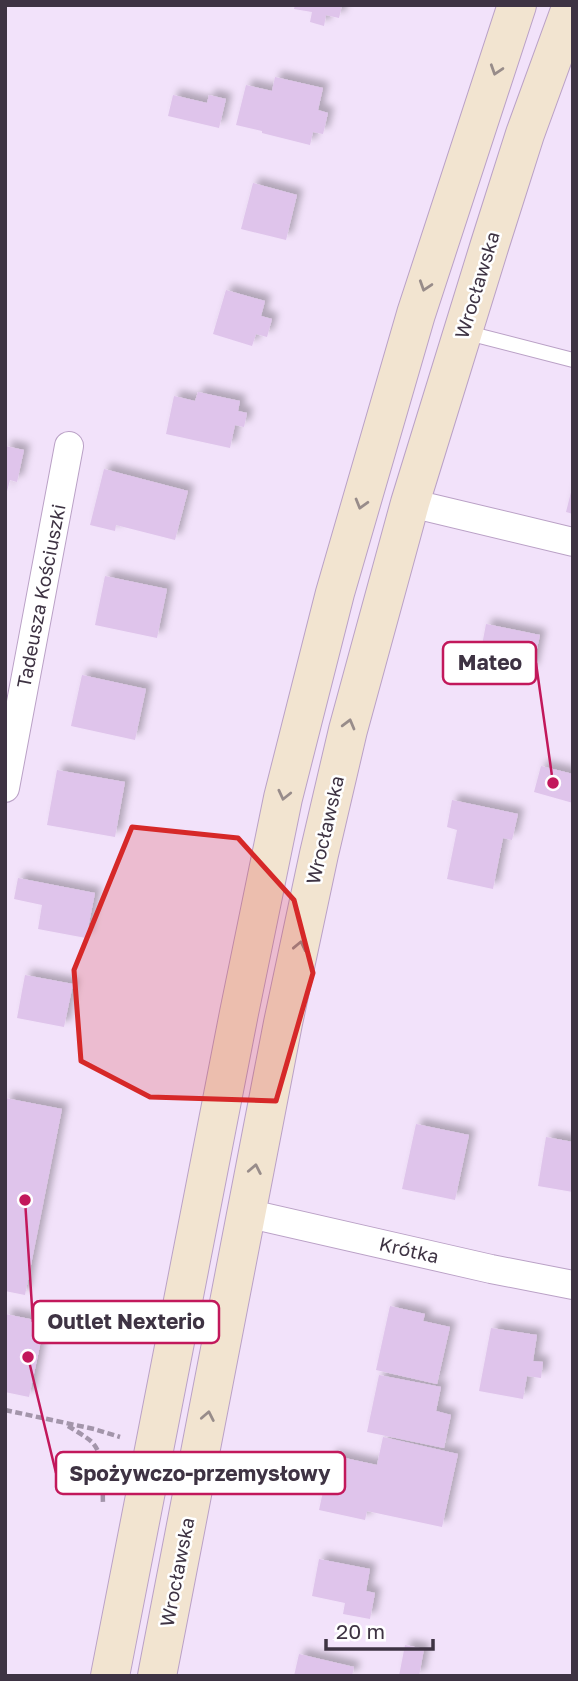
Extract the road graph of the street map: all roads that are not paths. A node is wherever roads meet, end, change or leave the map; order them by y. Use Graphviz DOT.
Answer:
graph roads {
  1 [pos="517,5"];
  2 [pos="572,5"];
  3 [pos="564,50"];
  4 [pos="463,332"];
  5 [pos="573,360"];
  6 [pos="69,446"];
  7 [pos="410,503"];
  8 [pos="573,542"];
  9 [pos="5,788"];
  10 [pos="246,1213"];
  11 [pos="573,1285"];
  12 [pos="110,1676"];
  13 [pos="157,1676"];
  1 -- 12 [label="main road, one-way"];
  2 -- 3 [label="main road, Wrocławska"];
  3 -- 4 [label="main road, Wrocławska"];
  4 -- 5 [label="lane"];
  4 -- 7 [label="main road, Wrocławska"];
  6 -- 9 [label="street, Tadeusza Kościuszki"];
  7 -- 8 [label="street"];
  10 -- 7 [label="main road, Wrocławska, one-way"];
  10 -- 11 [label="street, Krótka"];
  13 -- 10 [label="main road, Wrocławska, one-way"];
}
